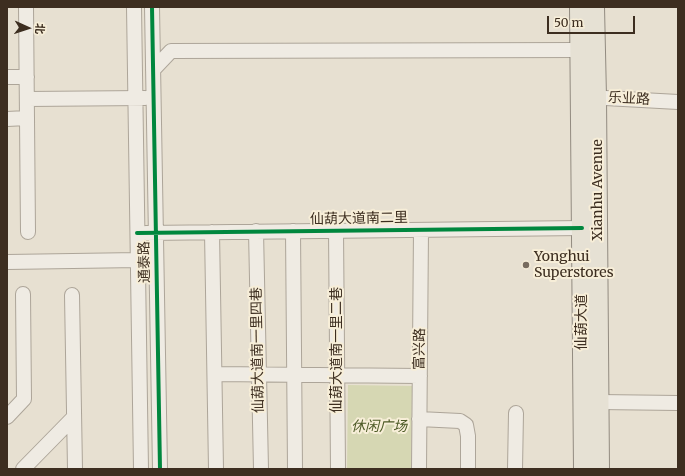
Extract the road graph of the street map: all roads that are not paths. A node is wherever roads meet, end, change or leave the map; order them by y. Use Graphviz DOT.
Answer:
graph roads {
  1 [pos="26,7"];
  2 [pos="134,7"];
  3 [pos="152,7"];
  4 [pos="579,7"];
  5 [pos="595,7"];
  6 [pos="580,50"];
  7 [pos="153,70"];
  8 [pos="7,77"];
  9 [pos="27,77"];
  10 [pos="589,97"];
  11 [pos="153,98"];
  12 [pos="27,99"];
  13 [pos="135,99"];
  14 [pos="678,102"];
  15 [pos="27,118"];
  16 [pos="7,119"];
  17 [pos="582,228"];
  18 [pos="336,230"];
  19 [pos="421,230"];
  20 [pos="256,231"];
  21 [pos="293,231"];
  22 [pos="28,232"];
  23 [pos="212,232"];
  24 [pos="137,233"];
  25 [pos="156,233"];
  26 [pos="138,260"];
  27 [pos="7,262"];
  28 [pos="23,294"];
  29 [pos="72,295"];
  30 [pos="215,374"];
  31 [pos="259,375"];
  32 [pos="295,375"];
  33 [pos="338,375"];
  34 [pos="420,376"];
  35 [pos="599,402"];
  36 [pos="678,403"];
  37 [pos="516,413"];
  38 [pos="7,417"];
  39 [pos="74,417"];
  40 [pos="419,419"];
  41 [pos="23,469"];
  42 [pos="75,469"];
  43 [pos="141,469"];
  44 [pos="160,469"];
  45 [pos="216,469"];
  46 [pos="261,469"];
  47 [pos="295,469"];
  48 [pos="338,469"];
  49 [pos="419,469"];
  50 [pos="468,469"];
  51 [pos="515,469"];
  52 [pos="583,469"];
  53 [pos="600,469"];
  1 -- 9 [label="street"];
  2 -- 13 [label="street, 通泰路"];
  3 -- 7 [label="street, 通泰路"];
  4 -- 6 [label="main road, 仙葫大道"];
  5 -- 10 [label="main road, Xianhu Avenue"];
  6 -- 7 [label="street"];
  6 -- 10 [label="main road, 仙葫大道"];
  7 -- 11 [label="street, 通泰路"];
  8 -- 9 [label="street"];
  9 -- 12 [label="street"];
  10 -- 14 [label="street, 乐业路"];
  10 -- 17 [label="main road, 仙葫大道"];
  10 -- 35 [label="main road, Xianhu Avenue"];
  11 -- 13 [label="street"];
  11 -- 25 [label="street, 通泰路"];
  12 -- 13 [label="street"];
  12 -- 15 [label="street"];
  13 -- 24 [label="street, 通泰路"];
  15 -- 16 [label="street"];
  15 -- 22 [label="street"];
  17 -- 19 [label="street, 仙葫大道南二里"];
  17 -- 52 [label="main road, 仙葫大道"];
  18 -- 19 [label="street, 仙葫大道南二里"];
  18 -- 21 [label="street, 仙葫大道南二里"];
  18 -- 33 [label="street, 仙葫大道南一里二巷"];
  19 -- 34 [label="street, 富兴路"];
  20 -- 21 [label="street, 仙葫大道南二里"];
  20 -- 23 [label="street, 仙葫大道南二里"];
  20 -- 31 [label="street, 仙葫大道南一里四巷"];
  21 -- 32 [label="street"];
  23 -- 25 [label="street, 仙葫大道南二里"];
  23 -- 30 [label="street"];
  24 -- 25 [label="street, 仙葫大道南二里"];
  24 -- 26 [label="street, 通泰路"];
  25 -- 44 [label="street, 通泰路"];
  26 -- 27 [label="street"];
  26 -- 43 [label="street, 通泰路"];
  28 -- 38 [label="street"];
  29 -- 39 [label="street"];
  30 -- 31 [label="street"];
  30 -- 45 [label="street"];
  31 -- 32 [label="street"];
  31 -- 46 [label="street, 仙葫大道南一里四巷"];
  32 -- 33 [label="street"];
  32 -- 47 [label="street"];
  33 -- 34 [label="street"];
  33 -- 48 [label="street, 仙葫大道南一里二巷"];
  34 -- 40 [label="street, 富兴路"];
  35 -- 36 [label="street"];
  35 -- 53 [label="main road, Xianhu Avenue"];
  37 -- 51 [label="street"];
  39 -- 41 [label="street"];
  39 -- 42 [label="street"];
  40 -- 49 [label="street, 富兴路"];
  40 -- 50 [label="street"];
}
